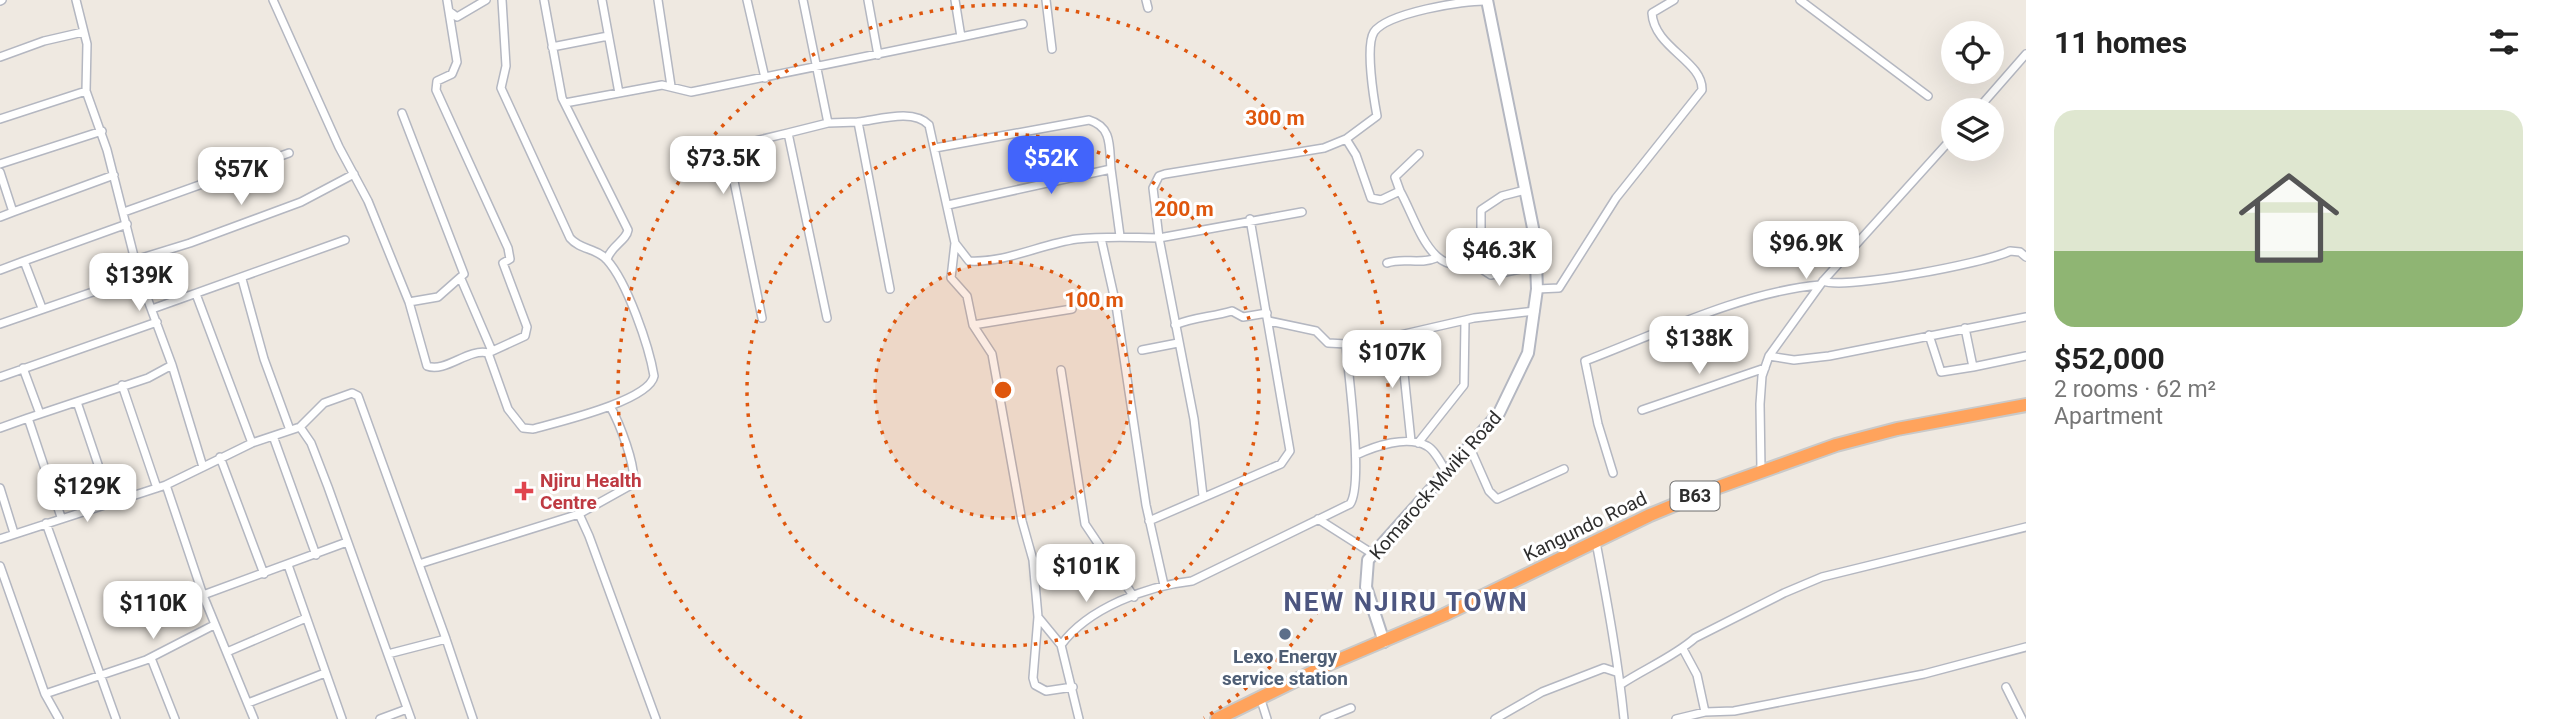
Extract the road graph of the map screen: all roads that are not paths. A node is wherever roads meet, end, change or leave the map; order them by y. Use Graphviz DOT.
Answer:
graph roads {
  1 [pos="76,0"];
  2 [pos="274,0"];
  3 [pos="447,0"];
  4 [pos="486,0"];
  5 [pos="502,0"];
  6 [pos="544,0"];
  7 [pos="602,0"];
  8 [pos="658,0"];
  9 [pos="747,0"];
  10 [pos="803,0"];
  11 [pos="868,0"];
  12 [pos="955,0"];
  13 [pos="1046,0"];
  14 [pos="1674,0"];
  15 [pos="1800,0"];
  16 [pos="1487,1"];
  17 [pos="449,10"];
  18 [pos="1023,24"];
  19 [pos="83,32"];
  20 [pos="608,36"];
  21 [pos="961,37"];
  22 [pos="552,47"];
  23 [pos="1052,49"];
  24 [pos="2026,54"];
  25 [pos="878,55"];
  26 [pos="0,57"];
  27 [pos="818,64"];
  28 [pos="765,78"];
  29 [pos="671,86"];
  30 [pos="86,91"];
  31 [pos="619,93"];
  32 [pos="1928,96"];
  33 [pos="1988,98"];
  34 [pos="565,103"];
  35 [pos="402,113"];
  36 [pos="0,120"];
  37 [pos="858,122"];
  38 [pos="828,123"];
  39 [pos="102,131"];
  40 [pos="788,133"];
  41 [pos="1346,139"];
  42 [pos="935,148"];
  43 [pos="1941,150"];
  44 [pos="289,153"];
  45 [pos="1419,154"];
  46 [pos="0,164"];
  47 [pos="1111,169"];
  48 [pos="0,172"];
  49 [pos="354,174"];
  50 [pos="114,175"];
  51 [pos="1525,190"];
  52 [pos="1400,191"];
  53 [pos="948,205"];
  54 [pos="13,212"];
  55 [pos="124,212"];
  56 [pos="1302,212"];
  57 [pos="0,217"];
  58 [pos="1250,219"];
  59 [pos="127,225"];
  60 [pos="1121,236"];
  61 [pos="1159,237"];
  62 [pos="1101,238"];
  63 [pos="345,240"];
  64 [pos="955,243"];
  65 [pos="2026,257"];
  66 [pos="1436,258"];
  67 [pos="607,259"];
  68 [pos="135,260"];
  69 [pos="24,261"];
  70 [pos="1471,262"];
  71 [pos="1387,263"];
  72 [pos="1536,266"];
  73 [pos="0,270"];
  74 [pos="139,276"];
  75 [pos="242,279"];
  76 [pos="461,279"];
  77 [pos="1822,283"];
  78 [pos="890,289"];
  79 [pos="1537,289"];
  80 [pos="197,294"];
  81 [pos="408,302"];
  82 [pos="42,308"];
  83 [pos="152,309"];
  84 [pos="1072,309"];
  85 [pos="1535,311"];
  86 [pos="1268,317"];
  87 [pos="2026,317"];
  88 [pos="762,318"];
  89 [pos="827,318"];
  90 [pos="1465,321"];
  91 [pos="157,322"];
  92 [pos="0,324"];
  93 [pos="973,325"];
  94 [pos="1175,325"];
  95 [pos="1965,328"];
  96 [pos="1929,334"];
  97 [pos="1400,335"];
  98 [pos="1178,343"];
  99 [pos="1346,344"];
  100 [pos="1142,350"];
  101 [pos="490,352"];
  102 [pos="1769,356"];
  103 [pos="2026,356"];
  104 [pos="172,365"];
  105 [pos="1973,367"];
  106 [pos="23,368"];
  107 [pos="1765,368"];
  108 [pos="1061,370"];
  109 [pos="0,377"];
  110 [pos="122,385"];
  111 [pos="77,402"];
  112 [pos="2026,405"];
  113 [pos="610,406"];
  114 [pos="1642,410"];
  115 [pos="40,414"];
  116 [pos="28,418"];
  117 [pos="300,427"];
  118 [pos="0,428"];
  119 [pos="290,430"];
  120 [pos="273,436"];
  121 [pos="1414,442"];
  122 [pos="252,443"];
  123 [pos="1470,448"];
  124 [pos="1356,455"];
  125 [pos="220,457"];
  126 [pos="203,467"];
  127 [pos="1564,469"];
  128 [pos="1761,470"];
  129 [pos="1447,473"];
  130 [pos="1613,473"];
  131 [pos="166,485"];
  132 [pos="0,488"];
  133 [pos="158,488"];
  134 [pos="1203,496"];
  135 [pos="111,503"];
  136 [pos="579,514"];
  137 [pos="61,517"];
  138 [pos="1318,519"];
  139 [pos="1149,521"];
  140 [pos="46,523"];
  141 [pos="2026,527"];
  142 [pos="14,533"];
  143 [pos="0,539"];
  144 [pos="347,542"];
  145 [pos="1596,542"];
  146 [pos="1373,554"];
  147 [pos="316,555"];
  148 [pos="419,564"];
  149 [pos="288,565"];
  150 [pos="0,566"];
  151 [pos="264,574"];
  152 [pos="1164,585"];
  153 [pos="203,595"];
  154 [pos="1134,597"];
  155 [pos="1038,617"];
  156 [pos="306,618"];
  157 [pos="214,625"];
  158 [pos="446,639"];
  159 [pos="1384,642"];
  160 [pos="1061,645"];
  161 [pos="2026,647"];
  162 [pos="1683,649"];
  163 [pos="227,652"];
  164 [pos="388,654"];
  165 [pos="151,658"];
  166 [pos="1616,672"];
  167 [pos="326,673"];
  168 [pos="100,675"];
  169 [pos="1620,685"];
  170 [pos="1073,687"];
  171 [pos="2006,687"];
  172 [pos="45,694"];
  173 [pos="1261,700"];
  174 [pos="248,703"];
  175 [pos="1351,708"];
  176 [pos="407,709"];
  177 [pos="1705,712"];
  178 [pos="58,719"];
  179 [pos="116,719"];
  180 [pos="175,719"];
  181 [pos="254,719"];
  182 [pos="342,719"];
  183 [pos="380,719"];
  184 [pos="411,719"];
  185 [pos="473,719"];
  186 [pos="656,719"];
  187 [pos="1079,719"];
  188 [pos="1217,719"];
  189 [pos="1267,719"];
  190 [pos="1324,719"];
  191 [pos="1495,719"];
  192 [pos="1624,719"];
  193 [pos="1676,719"];
  194 [pos="2022,719"];
  1 -- 19 [label="street"];
  2 -- 49 [label="street"];
  3 -- 17 [label="street"];
  4 -- 17 [label="street"];
  5 -- 67 [label="street"];
  6 -- 22 [label="street"];
  7 -- 20 [label="street"];
  8 -- 29 [label="street"];
  9 -- 28 [label="street"];
  10 -- 27 [label="street"];
  11 -- 25 [label="street"];
  12 -- 21 [label="street"];
  13 -- 23 [label="street"];
  14 -- 79 [label="street"];
  15 -- 32 [label="street"];
  16 -- 41 [label="street"];
  16 -- 51 [label="main road, Komarock-Mwiki Road"];
  17 -- 101 [label="street"];
  18 -- 21 [label="street"];
  19 -- 26 [label="street"];
  19 -- 30 [label="street"];
  20 -- 22 [label="street"];
  20 -- 31 [label="street"];
  21 -- 25 [label="street"];
  22 -- 34 [label="street"];
  24 -- 33 [label="street"];
  25 -- 27 [label="street"];
  27 -- 28 [label="street"];
  27 -- 38 [label="street"];
  28 -- 29 [label="street"];
  29 -- 31 [label="street"];
  30 -- 36 [label="street"];
  30 -- 39 [label="street"];
  31 -- 34 [label="street"];
  34 -- 67 [label="street"];
  35 -- 76 [label="street"];
  37 -- 38 [label="street"];
  37 -- 42 [label="street"];
  37 -- 78 [label="street"];
  38 -- 40 [label="street"];
  39 -- 46 [label="street"];
  39 -- 50 [label="street"];
  40 -- 88 [label="street"];
  40 -- 89 [label="street"];
  41 -- 52 [label="street"];
  41 -- 61 [label="street"];
  42 -- 47 [label="street"];
  42 -- 53 [label="street"];
  43 -- 77 [label="street"];
  44 -- 55 [label="street"];
  45 -- 52 [label="street"];
  47 -- 53 [label="street"];
  47 -- 60 [label="street"];
  48 -- 54 [label="street"];
  49 -- 68 [label="street"];
  49 -- 81 [label="street"];
  50 -- 54 [label="street"];
  50 -- 55 [label="street"];
  51 -- 70 [label="street"];
  51 -- 72 [label="main road, Komarock-Mwiki Road"];
  52 -- 66 [label="street"];
  53 -- 64 [label="street"];
  54 -- 57 [label="street"];
  55 -- 59 [label="street"];
  56 -- 58 [label="street"];
  58 -- 61 [label="street"];
  58 -- 86 [label="street"];
  59 -- 68 [label="street"];
  59 -- 69 [label="street"];
  60 -- 61 [label="street"];
  60 -- 62 [label="street"];
  61 -- 94 [label="street"];
  62 -- 64 [label="street"];
  62 -- 139 [label="street"];
  63 -- 75 [label="street"];
  64 -- 93 [label="street"];
  65 -- 77 [label="street"];
  66 -- 70 [label="street"];
  66 -- 71 [label="street"];
  67 -- 113 [label="street"];
  68 -- 74 [label="street"];
  69 -- 73 [label="street"];
  69 -- 82 [label="street"];
  70 -- 72 [label="street"];
  72 -- 79 [label="main road, Komarock-Mwiki Road"];
  74 -- 82 [label="street"];
  74 -- 83 [label="street"];
  75 -- 80 [label="street"];
  75 -- 119 [label="street"];
  76 -- 81 [label="street"];
  76 -- 101 [label="street"];
  77 -- 102 [label="street"];
  77 -- 130 [label="street"];
  79 -- 85 [label="main road, Komarock-Mwiki Road"];
  80 -- 83 [label="street"];
  80 -- 122 [label="street"];
  81 -- 101 [label="street"];
  82 -- 92 [label="street"];
  83 -- 91 [label="street"];
  84 -- 93 [label="street"];
  85 -- 90 [label="street"];
  85 -- 123 [label="main road, Komarock-Mwiki Road"];
  86 -- 94 [label="street"];
  86 -- 99 [label="street"];
  86 -- 134 [label="street"];
  87 -- 95 [label="street"];
  90 -- 97 [label="street"];
  90 -- 121 [label="street"];
  91 -- 104 [label="street"];
  91 -- 106 [label="street"];
  93 -- 155 [label="street"];
  94 -- 98 [label="street"];
  95 -- 96 [label="street"];
  95 -- 105 [label="street"];
  96 -- 102 [label="street"];
  96 -- 105 [label="street"];
  97 -- 99 [label="street"];
  97 -- 121 [label="street"];
  98 -- 100 [label="street"];
  98 -- 134 [label="street"];
  99 -- 124 [label="street"];
  101 -- 113 [label="street"];
  102 -- 107 [label="street"];
  103 -- 105 [label="street"];
  104 -- 110 [label="street"];
  104 -- 126 [label="street"];
  106 -- 109 [label="street"];
  106 -- 115 [label="street"];
  107 -- 114 [label="street"];
  107 -- 128 [label="street"];
  108 -- 154 [label="street"];
  110 -- 111 [label="street"];
  110 -- 133 [label="street"];
  111 -- 115 [label="street"];
  111 -- 135 [label="street"];
  112 -- 128 [label="highway, Kangundo Road / B63"];
  113 -- 136 [label="street"];
  115 -- 116 [label="street"];
  116 -- 118 [label="street"];
  116 -- 137 [label="street"];
  117 -- 119 [label="street"];
  117 -- 144 [label="street"];
  117 -- 148 [label="street"];
  119 -- 120 [label="street"];
  120 -- 122 [label="street"];
  120 -- 147 [label="street"];
  121 -- 124 [label="street"];
  121 -- 129 [label="street"];
  122 -- 125 [label="street"];
  123 -- 127 [label="street"];
  123 -- 129 [label="main road, Komarock-Mwiki Road"];
  124 -- 138 [label="street"];
  125 -- 126 [label="street"];
  125 -- 151 [label="street"];
  126 -- 131 [label="street"];
  128 -- 145 [label="highway, Kangundo Road / B63"];
  129 -- 146 [label="main road, Komarock-Mwiki Road"];
  131 -- 133 [label="street"];
  131 -- 153 [label="street"];
  132 -- 142 [label="street"];
  133 -- 135 [label="street"];
  134 -- 139 [label="street"];
  135 -- 137 [label="street"];
  136 -- 148 [label="street"];
  136 -- 186 [label="street"];
  137 -- 140 [label="street"];
  138 -- 146 [label="street"];
  138 -- 152 [label="street"];
  139 -- 152 [label="street"];
  140 -- 142 [label="street"];
  140 -- 168 [label="street"];
  141 -- 162 [label="street"];
  142 -- 143 [label="street"];
  144 -- 147 [label="street"];
  144 -- 164 [label="street"];
  145 -- 159 [label="highway, Kangundo Road / B63"];
  145 -- 166 [label="street"];
  146 -- 159 [label="main road, Komarock-Mwiki Road"];
  147 -- 149 [label="street"];
  148 -- 158 [label="street"];
  149 -- 151 [label="street"];
  149 -- 156 [label="street"];
  150 -- 172 [label="street"];
  151 -- 153 [label="street"];
  152 -- 154 [label="street"];
  153 -- 157 [label="street"];
  154 -- 160 [label="street"];
  155 -- 160 [label="street"];
  155 -- 170 [label="street"];
  156 -- 163 [label="street"];
  156 -- 167 [label="street"];
  157 -- 163 [label="street"];
  157 -- 165 [label="street"];
  158 -- 164 [label="street"];
  158 -- 185 [label="street"];
  159 -- 173 [label="highway, Kangundo Road / B63"];
  160 -- 170 [label="street"];
  161 -- 177 [label="street"];
  162 -- 169 [label="street"];
  162 -- 177 [label="street"];
  163 -- 174 [label="street"];
  164 -- 176 [label="street"];
  165 -- 168 [label="street"];
  165 -- 180 [label="street"];
  166 -- 169 [label="street"];
  166 -- 191 [label="street"];
  167 -- 174 [label="street"];
  167 -- 182 [label="street"];
  168 -- 172 [label="street"];
  168 -- 179 [label="street"];
  169 -- 192 [label="street"];
  170 -- 187 [label="street"];
  171 -- 194 [label="street"];
  172 -- 178 [label="street"];
  173 -- 188 [label="highway, Kangundo Road / B63"];
  173 -- 189 [label="street"];
  174 -- 181 [label="street"];
  175 -- 190 [label="street"];
  176 -- 183 [label="street"];
  176 -- 184 [label="street"];
  177 -- 193 [label="street"];
}
